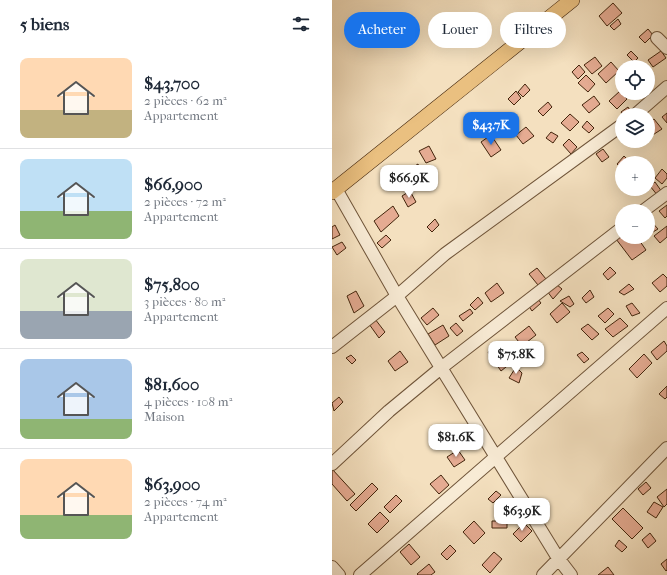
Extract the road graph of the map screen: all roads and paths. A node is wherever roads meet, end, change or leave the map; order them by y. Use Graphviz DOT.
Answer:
graph roads {
  1 [pos="572,0"];
  2 [pos="657,38"];
  3 [pos="667,48"];
  4 [pos="667,87"];
  5 [pos="643,108"];
  6 [pos="615,131"];
  7 [pos="334,191"];
  8 [pos="667,193"];
  9 [pos="652,204"];
  10 [pos="615,233"];
  11 [pos="397,296"];
  12 [pos="667,308"];
  13 [pos="332,347"];
  14 [pos="441,368"];
  15 [pos="667,448"];
  16 [pos="496,458"];
  17 [pos="332,464"];
  18 [pos="558,558"];
  19 [pos="332,567"];
  20 [pos="339,575"];
  21 [pos="360,575"];
  22 [pos="543,575"];
  23 [pos="571,575"];
  1 -- 7 [label="main road"];
  2 -- 3 [label="street"];
  4 -- 5 [label="street"];
  6 -- 11 [label="street"];
  7 -- 11 [label="street"];
  8 -- 9 [label="street"];
  10 -- 14 [label="street"];
  11 -- 13 [label="street"];
  11 -- 14 [label="street"];
  12 -- 16 [label="street"];
  14 -- 16 [label="street"];
  14 -- 17 [label="street"];
  15 -- 18 [label="street"];
  16 -- 18 [label="street"];
  16 -- 21 [label="street"];
  18 -- 22 [label="street"];
  18 -- 23 [label="street"];
  19 -- 20 [label="street"];
}
